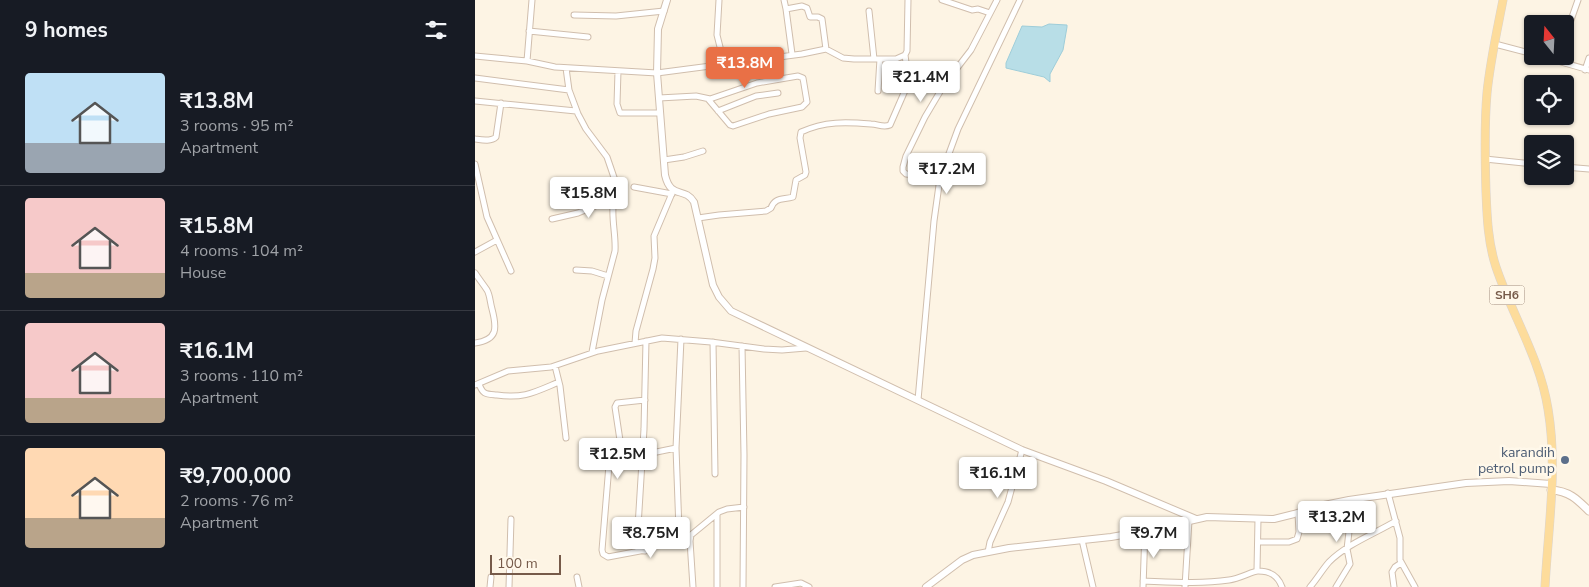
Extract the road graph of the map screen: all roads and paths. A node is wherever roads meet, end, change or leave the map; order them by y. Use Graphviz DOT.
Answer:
graph roads {
  1 [pos="532,0"];
  2 [pos="667,0"];
  3 [pos="719,0"];
  4 [pos="784,0"];
  5 [pos="909,0"];
  6 [pos="942,0"];
  7 [pos="997,0"];
  8 [pos="1020,0"];
  9 [pos="1503,0"];
  10 [pos="1578,0"];
  11 [pos="786,9"];
  12 [pos="664,11"];
  13 [pos="869,11"];
  14 [pos="990,13"];
  15 [pos="574,15"];
  16 [pos="1573,15"];
  17 [pos="529,30"];
  18 [pos="588,37"];
  19 [pos="1495,44"];
  20 [pos="826,49"];
  21 [pos="1524,52"];
  22 [pos="792,54"];
  23 [pos="905,55"];
  24 [pos="475,56"];
  25 [pos="1589,58"];
  26 [pos="874,59"];
  27 [pos="881,59"];
  28 [pos="527,61"];
  29 [pos="724,63"];
  30 [pos="1574,65"];
  31 [pos="566,68"];
  32 [pos="1587,70"];
  33 [pos="618,71"];
  34 [pos="657,72"];
  35 [pos="475,78"];
  36 [pos="569,90"];
  37 [pos="878,92"];
  38 [pos="778,93"];
  39 [pos="659,98"];
  40 [pos="708,99"];
  41 [pos="475,101"];
  42 [pos="501,103"];
  43 [pos="576,111"];
  44 [pos="718,111"];
  45 [pos="660,112"];
  46 [pos="475,139"];
  47 [pos="703,151"];
  48 [pos="1485,159"];
  49 [pos="664,160"];
  50 [pos="1524,163"];
  51 [pos="475,164"];
  52 [pos="1574,168"];
  53 [pos="1589,169"];
  54 [pos="940,178"];
  55 [pos="634,186"];
  56 [pos="673,192"];
  57 [pos="619,196"];
  58 [pos="698,218"];
  59 [pos="551,219"];
  60 [pos="497,240"];
  61 [pos="475,252"];
  62 [pos="576,270"];
  63 [pos="511,271"];
  64 [pos="475,274"];
  65 [pos="608,276"];
  66 [pos="681,339"];
  67 [pos="646,341"];
  68 [pos="713,342"];
  69 [pos="475,343"];
  70 [pos="635,344"];
  71 [pos="742,346"];
  72 [pos="809,348"];
  73 [pos="592,352"];
  74 [pos="555,366"];
  75 [pos="559,382"];
  76 [pos="477,385"];
  77 [pos="645,400"];
  78 [pos="918,400"];
  79 [pos="566,438"];
  80 [pos="676,448"];
  81 [pos="1022,450"];
  82 [pos="643,455"];
  83 [pos="715,474"];
  84 [pos="1551,487"];
  85 [pos="1388,493"];
  86 [pos="1349,500"];
  87 [pos="744,507"];
  88 [pos="1589,511"];
  89 [pos="1297,513"];
  90 [pos="717,514"];
  91 [pos="511,519"];
  92 [pos="1258,519"];
  93 [pos="1193,520"];
  94 [pos="1396,521"];
  95 [pos="1145,531"];
  96 [pos="1082,540"];
  97 [pos="1258,542"];
  98 [pos="1347,549"];
  99 [pos="640,551"];
  100 [pos="988,552"];
  101 [pos="1401,563"];
  102 [pos="1257,570"];
  103 [pos="491,577"];
  104 [pos="577,577"];
  105 [pos="1143,584"];
  106 [pos="1185,584"];
  107 [pos="490,587"];
  108 [pos="509,587"];
  109 [pos="579,587"];
  110 [pos="693,587"];
  111 [pos="717,587"];
  112 [pos="743,587"];
  113 [pos="775,587"];
  114 [pos="809,587"];
  115 [pos="926,587"];
  116 [pos="1093,587"];
  117 [pos="1282,587"];
  118 [pos="1310,587"];
  119 [pos="1336,587"];
  120 [pos="1394,587"];
  121 [pos="1415,587"];
  122 [pos="1545,587"];
  1 -- 17 [label="street"];
  2 -- 12 [label="street"];
  3 -- 29 [label="street"];
  4 -- 11 [label="street"];
  5 -- 23 [label="street"];
  6 -- 14 [label="street"];
  7 -- 14 [label="street"];
  8 -- 54 [label="street"];
  9 -- 19 [label="main road, SH6"];
  10 -- 16 [label="street"];
  11 -- 20 [label="street"];
  11 -- 22 [label="street"];
  12 -- 15 [label="street"];
  12 -- 34 [label="street"];
  13 -- 26 [label="street"];
  14 -- 54 [label="street"];
  17 -- 18 [label="street"];
  17 -- 28 [label="street"];
  19 -- 21 [label="street"];
  19 -- 48 [label="main road, SH6"];
  20 -- 22 [label="street"];
  20 -- 26 [label="street"];
  22 -- 29 [label="street"];
  23 -- 27 [label="street"];
  23 -- 58 [label="street"];
  24 -- 28 [label="street"];
  25 -- 32 [label="street"];
  26 -- 27 [label="street"];
  27 -- 37 [label="street"];
  28 -- 31 [label="street"];
  29 -- 34 [label="street"];
  30 -- 32 [label="street"];
  31 -- 33 [label="street"];
  31 -- 36 [label="street"];
  33 -- 34 [label="street"];
  33 -- 45 [label="street"];
  34 -- 39 [label="street"];
  35 -- 36 [label="street"];
  36 -- 43 [label="street"];
  38 -- 44 [label="street"];
  39 -- 40 [label="street"];
  39 -- 45 [label="street"];
  40 -- 44 [label="street"];
  40 -- 44 [label="street"];
  41 -- 42 [label="street"];
  42 -- 43 [label="street"];
  42 -- 46 [label="street"];
  43 -- 57 [label="street"];
  45 -- 49 [label="street"];
  47 -- 49 [label="street"];
  48 -- 50 [label="street"];
  48 -- 84 [label="main road, SH6"];
  49 -- 56 [label="street"];
  51 -- 60 [label="street"];
  52 -- 53 [label="street"];
  54 -- 78 [label="street"];
  55 -- 56 [label="street"];
  56 -- 58 [label="street"];
  56 -- 70 [label="street"];
  57 -- 59 [label="street"];
  57 -- 65 [label="street"];
  58 -- 72 [label="street"];
  60 -- 61 [label="street"];
  60 -- 63 [label="street"];
  62 -- 65 [label="street"];
  64 -- 69 [label="street"];
  65 -- 73 [label="street"];
  66 -- 67 [label="street"];
  66 -- 68 [label="street"];
  66 -- 80 [label="street"];
  67 -- 70 [label="street"];
  67 -- 77 [label="street"];
  68 -- 71 [label="street"];
  68 -- 83 [label="street"];
  70 -- 73 [label="street"];
  71 -- 72 [label="street"];
  71 -- 87 [label="street"];
  72 -- 78 [label="street"];
  73 -- 74 [label="street"];
  74 -- 75 [label="street"];
  74 -- 76 [label="street"];
  75 -- 76 [label="street"];
  75 -- 79 [label="street"];
  77 -- 82 [label="street"];
  77 -- 99 [label="street"];
  78 -- 81 [label="street"];
  80 -- 82 [label="street"];
  80 -- 99 [label="street"];
  81 -- 93 [label="street"];
  81 -- 100 [label="street"];
  82 -- 99 [label="street"];
  84 -- 85 [label="street"];
  84 -- 88 [label="main road"];
  84 -- 122 [label="main road, SH6"];
  85 -- 86 [label="street"];
  85 -- 94 [label="street"];
  86 -- 89 [label="street"];
  86 -- 98 [label="street"];
  87 -- 90 [label="street"];
  87 -- 112 [label="street"];
  89 -- 92 [label="street"];
  89 -- 97 [label="street"];
  90 -- 110 [label="street"];
  90 -- 111 [label="street"];
  91 -- 108 [label="street"];
  92 -- 93 [label="street"];
  92 -- 97 [label="street"];
  93 -- 95 [label="street"];
  93 -- 106 [label="street"];
  94 -- 98 [label="street"];
  94 -- 101 [label="street"];
  95 -- 96 [label="street"];
  95 -- 105 [label="street"];
  96 -- 100 [label="street"];
  96 -- 116 [label="street"];
  97 -- 102 [label="street"];
  98 -- 118 [label="street"];
  98 -- 119 [label="street"];
  100 -- 115 [label="street"];
  101 -- 120 [label="street"];
  101 -- 121 [label="street"];
  102 -- 106 [label="street"];
  102 -- 117 [label="street"];
  103 -- 107 [label="street"];
  104 -- 109 [label="street"];
  105 -- 106 [label="street"];
  113 -- 114 [label="street"];
}
